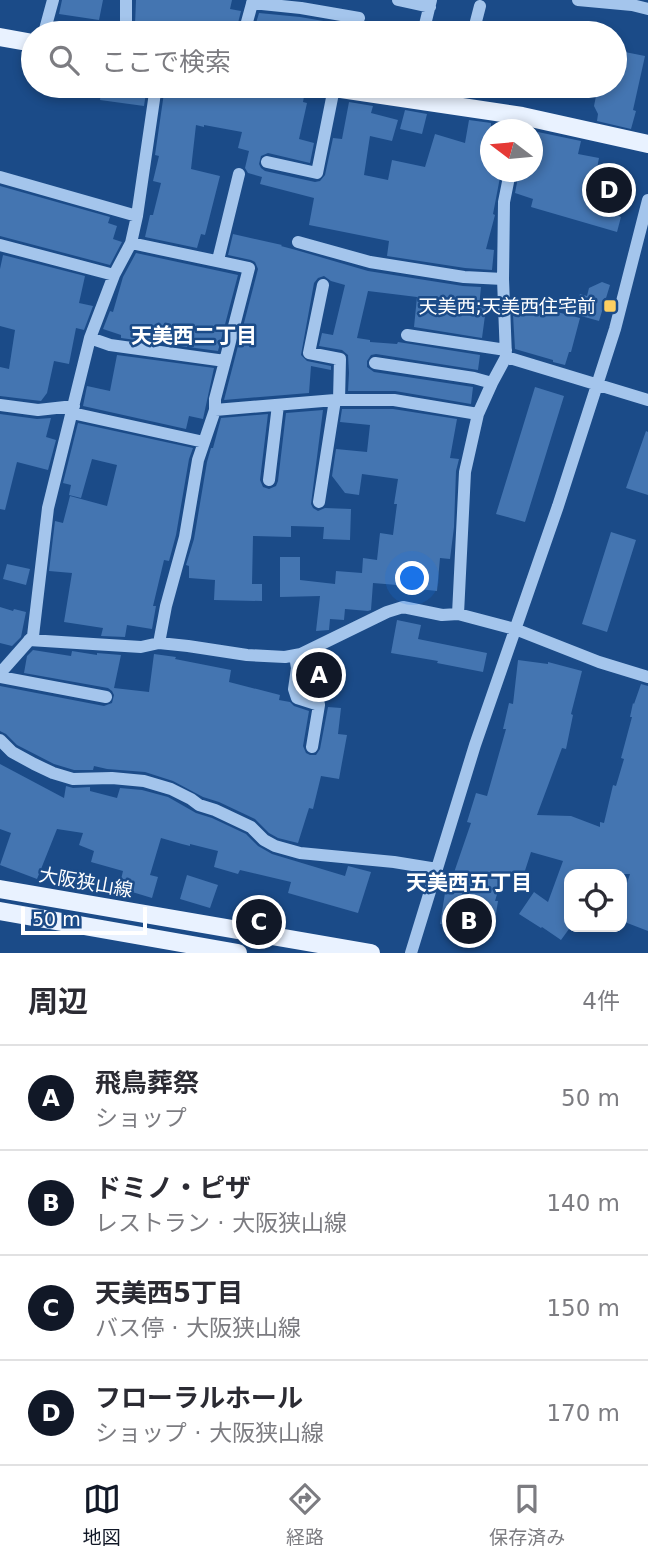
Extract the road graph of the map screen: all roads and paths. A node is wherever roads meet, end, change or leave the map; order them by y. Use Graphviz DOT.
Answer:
graph roads {
  1 [pos="53,0"];
  2 [pos="126,0"];
  3 [pos="398,0"];
  4 [pos="578,0"];
  5 [pos="253,1"];
  6 [pos="430,3"];
  7 [pos="480,6"];
  8 [pos="648,9"];
  9 [pos="359,18"];
  10 [pos="47,21"];
  11 [pos="126,21"];
  12 [pos="247,21"];
  13 [pos="426,21"];
  14 [pos="476,21"];
  15 [pos="0,37"];
  16 [pos="21,41"];
  17 [pos="154,98"];
  18 [pos="326,98"];
  19 [pos="430,98"];
  20 [pos="506,119"];
  21 [pos="543,127"];
  22 [pos="648,144"];
  23 [pos="267,162"];
  24 [pos="239,174"];
  25 [pos="0,177"];
  26 [pos="508,182"];
  27 [pos="648,201"];
  28 [pos="137,216"];
  29 [pos="299,242"];
  30 [pos="131,243"];
  31 [pos="0,245"];
  32 [pos="218,260"];
  33 [pos="114,275"];
  34 [pos="503,279"];
  35 [pos="323,285"];
  36 [pos="407,335"];
  37 [pos="90,338"];
  38 [pos="506,353"];
  39 [pos="225,360"];
  40 [pos="375,363"];
  41 [pos="492,383"];
  42 [pos="597,385"];
  43 [pos="337,400"];
  44 [pos="648,400"];
  45 [pos="0,405"];
  46 [pos="278,405"];
  47 [pos="73,409"];
  48 [pos="215,410"];
  49 [pos="478,414"];
  50 [pos="204,442"];
  51 [pos="269,480"];
  52 [pos="319,502"];
  53 [pos="458,614"];
  54 [pos="515,629"];
  55 [pos="29,640"];
  56 [pos="159,643"];
  57 [pos="295,655"];
  58 [pos="1,674"];
  59 [pos="648,677"];
  60 [pos="106,697"];
  61 [pos="0,740"];
  62 [pos="312,747"];
  63 [pos="438,869"];
  64 [pos="0,889"];
  65 [pos="0,911"];
  66 [pos="239,953"];
  67 [pos="372,953"];
  68 [pos="411,953"];
  1 -- 10 [label="street"];
  2 -- 11 [label="street"];
  3 -- 6 [label="street"];
  4 -- 8 [label="street"];
  5 -- 9 [label="street"];
  5 -- 12 [label="street"];
  6 -- 13 [label="street"];
  7 -- 14 [label="street"];
  15 -- 16 [label="main road"];
  17 -- 28 [label="street"];
  18 -- 23 [label="street"];
  19 -- 20 [label="main road"];
  21 -- 22 [label="main road"];
  24 -- 32 [label="street"];
  25 -- 28 [label="street"];
  26 -- 34 [label="street"];
  27 -- 42 [label="street"];
  28 -- 30 [label="street"];
  29 -- 34 [label="street"];
  30 -- 32 [label="street"];
  30 -- 33 [label="street"];
  31 -- 33 [label="street"];
  32 -- 39 [label="street"];
  33 -- 37 [label="street"];
  34 -- 38 [label="street"];
  35 -- 43 [label="street"];
  36 -- 38 [label="street"];
  37 -- 39 [label="street"];
  37 -- 47 [label="street"];
  38 -- 41 [label="street"];
  38 -- 42 [label="street"];
  39 -- 48 [label="street"];
  40 -- 41 [label="street"];
  41 -- 49 [label="street"];
  42 -- 44 [label="street"];
  42 -- 54 [label="street"];
  43 -- 46 [label="street"];
  43 -- 49 [label="street"];
  43 -- 52 [label="street"];
  45 -- 47 [label="street"];
  46 -- 48 [label="street"];
  46 -- 51 [label="street"];
  47 -- 50 [label="street"];
  47 -- 55 [label="street"];
  48 -- 50 [label="street"];
  49 -- 53 [label="street"];
  50 -- 56 [label="street"];
  53 -- 54 [label="street"];
  53 -- 57 [label="street"];
  54 -- 59 [label="street"];
  54 -- 63 [label="street"];
  55 -- 56 [label="street"];
  55 -- 58 [label="street"];
  56 -- 57 [label="street"];
  57 -- 62 [label="street"];
  58 -- 60 [label="street"];
  61 -- 63 [label="street"];
  63 -- 68 [label="street"];
  64 -- 67 [label="main road, 大阪狭山線"];
  65 -- 66 [label="main road"];
}
